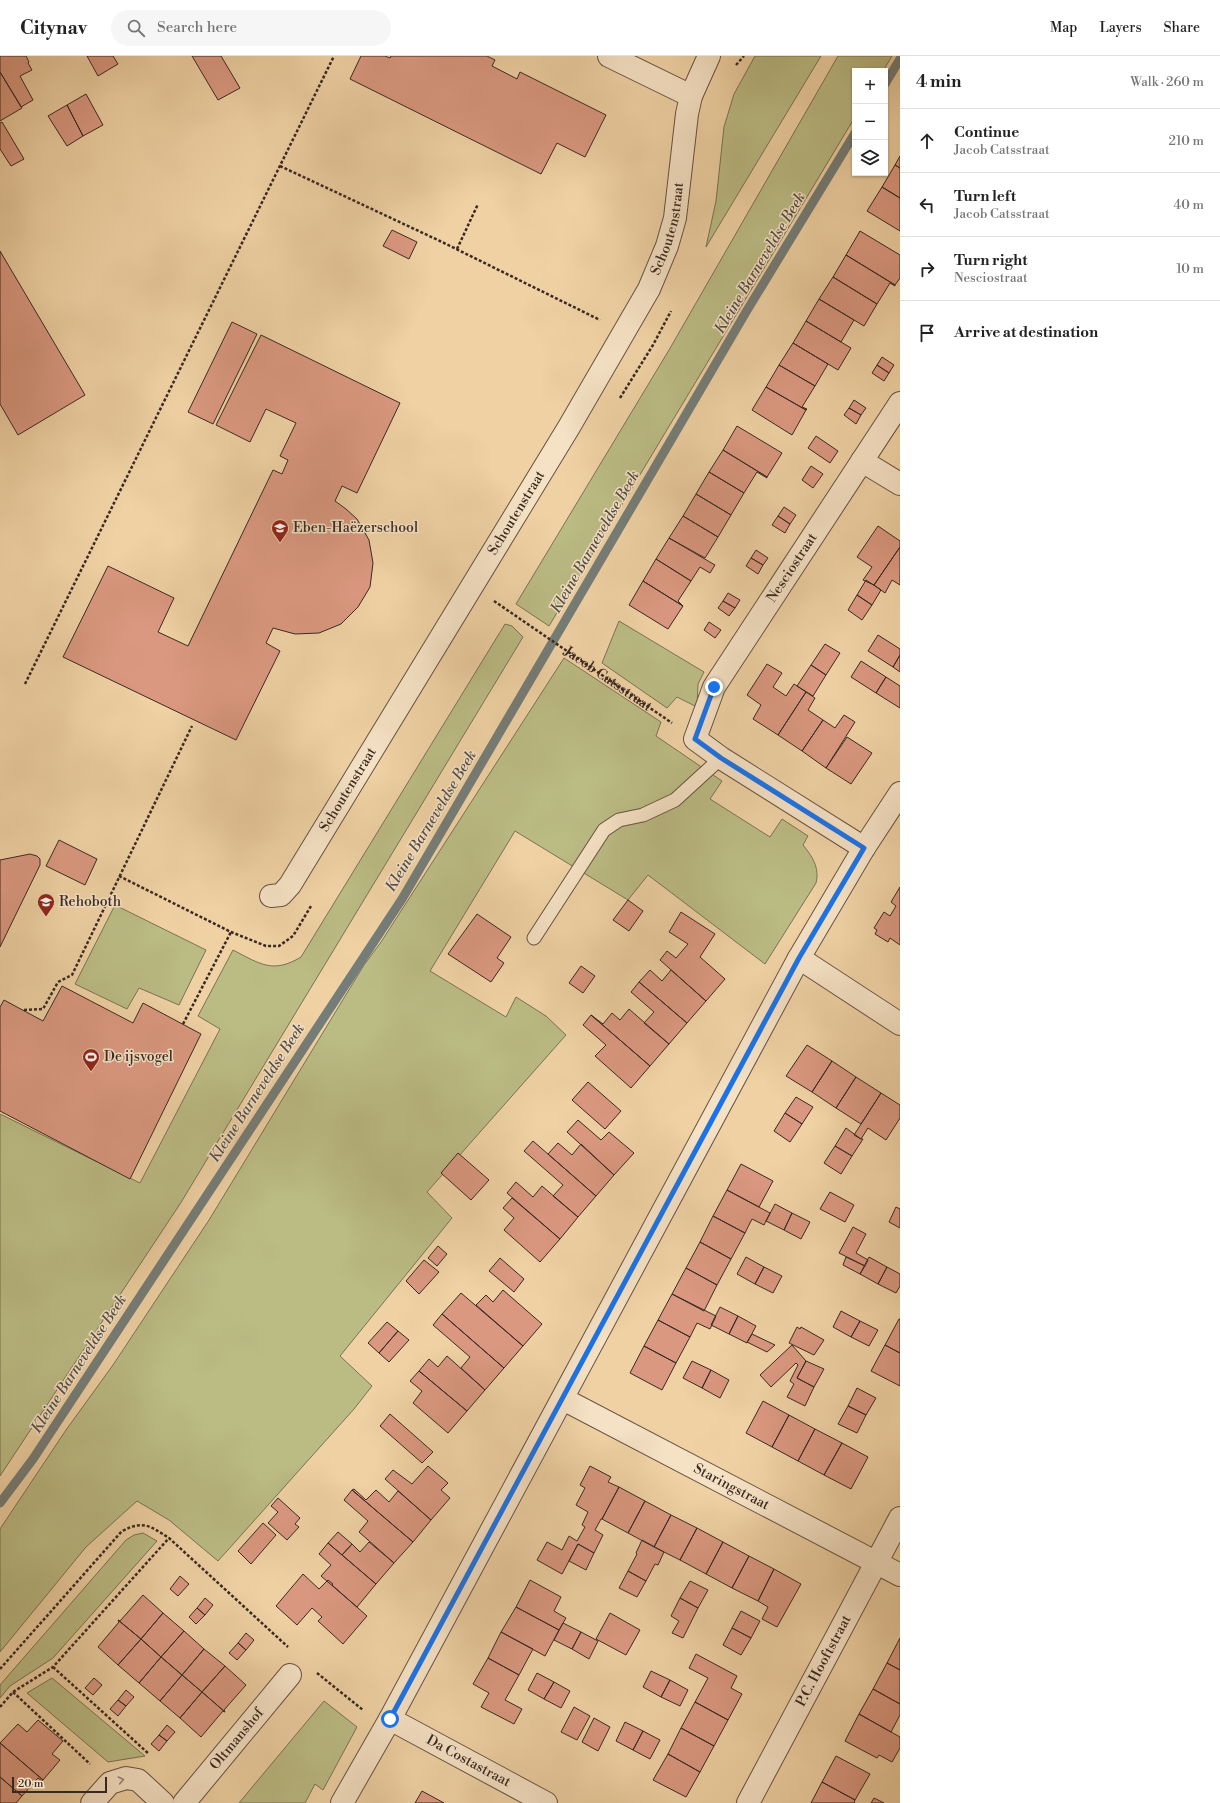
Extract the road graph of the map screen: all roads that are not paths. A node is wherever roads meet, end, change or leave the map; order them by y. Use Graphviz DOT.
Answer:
graph roads {
  1 [pos="609,56"];
  2 [pos="709,56"];
  3 [pos="691,96"];
  4 [pos="900,403"];
  5 [pos="862,461"];
  6 [pos="900,484"];
  7 [pos="721,758"];
  8 [pos="900,793"];
  9 [pos="864,848"];
  10 [pos="271,896"];
  11 [pos="534,938"];
  12 [pos="799,958"];
  13 [pos="900,1024"];
  14 [pos="563,1399"];
  15 [pos="900,1518"];
  16 [pos="876,1563"];
  17 [pos="900,1575"];
  18 [pos="290,1675"];
  19 [pos="390,1719"];
  20 [pos="92,1803"];
  21 [pos="163,1803"];
  22 [pos="184,1803"];
  23 [pos="342,1803"];
  24 [pos="546,1803"];
  25 [pos="748,1803"];
  1 -- 3 [label="street"];
  2 -- 3 [label="street, Schoutenstraat"];
  3 -- 10 [label="street, Schoutenstraat"];
  4 -- 5 [label="street, Nesciostraat"];
  5 -- 6 [label="street"];
  5 -- 7 [label="street, Nesciostraat"];
  7 -- 9 [label="street"];
  7 -- 11 [label="lane"];
  8 -- 9 [label="street"];
  9 -- 12 [label="street"];
  12 -- 13 [label="street"];
  12 -- 14 [label="street"];
  14 -- 16 [label="street, Staringstraat"];
  14 -- 19 [label="street"];
  15 -- 16 [label="street, P.C. Hooftstraat"];
  16 -- 17 [label="street, Staringstraat"];
  16 -- 25 [label="street, P.C. Hooftstraat"];
  18 -- 22 [label="street, Oltmanshof"];
  19 -- 23 [label="street"];
  19 -- 24 [label="street, Da Costastraat"];
  20 -- 21 [label="street, one-way"];
}
